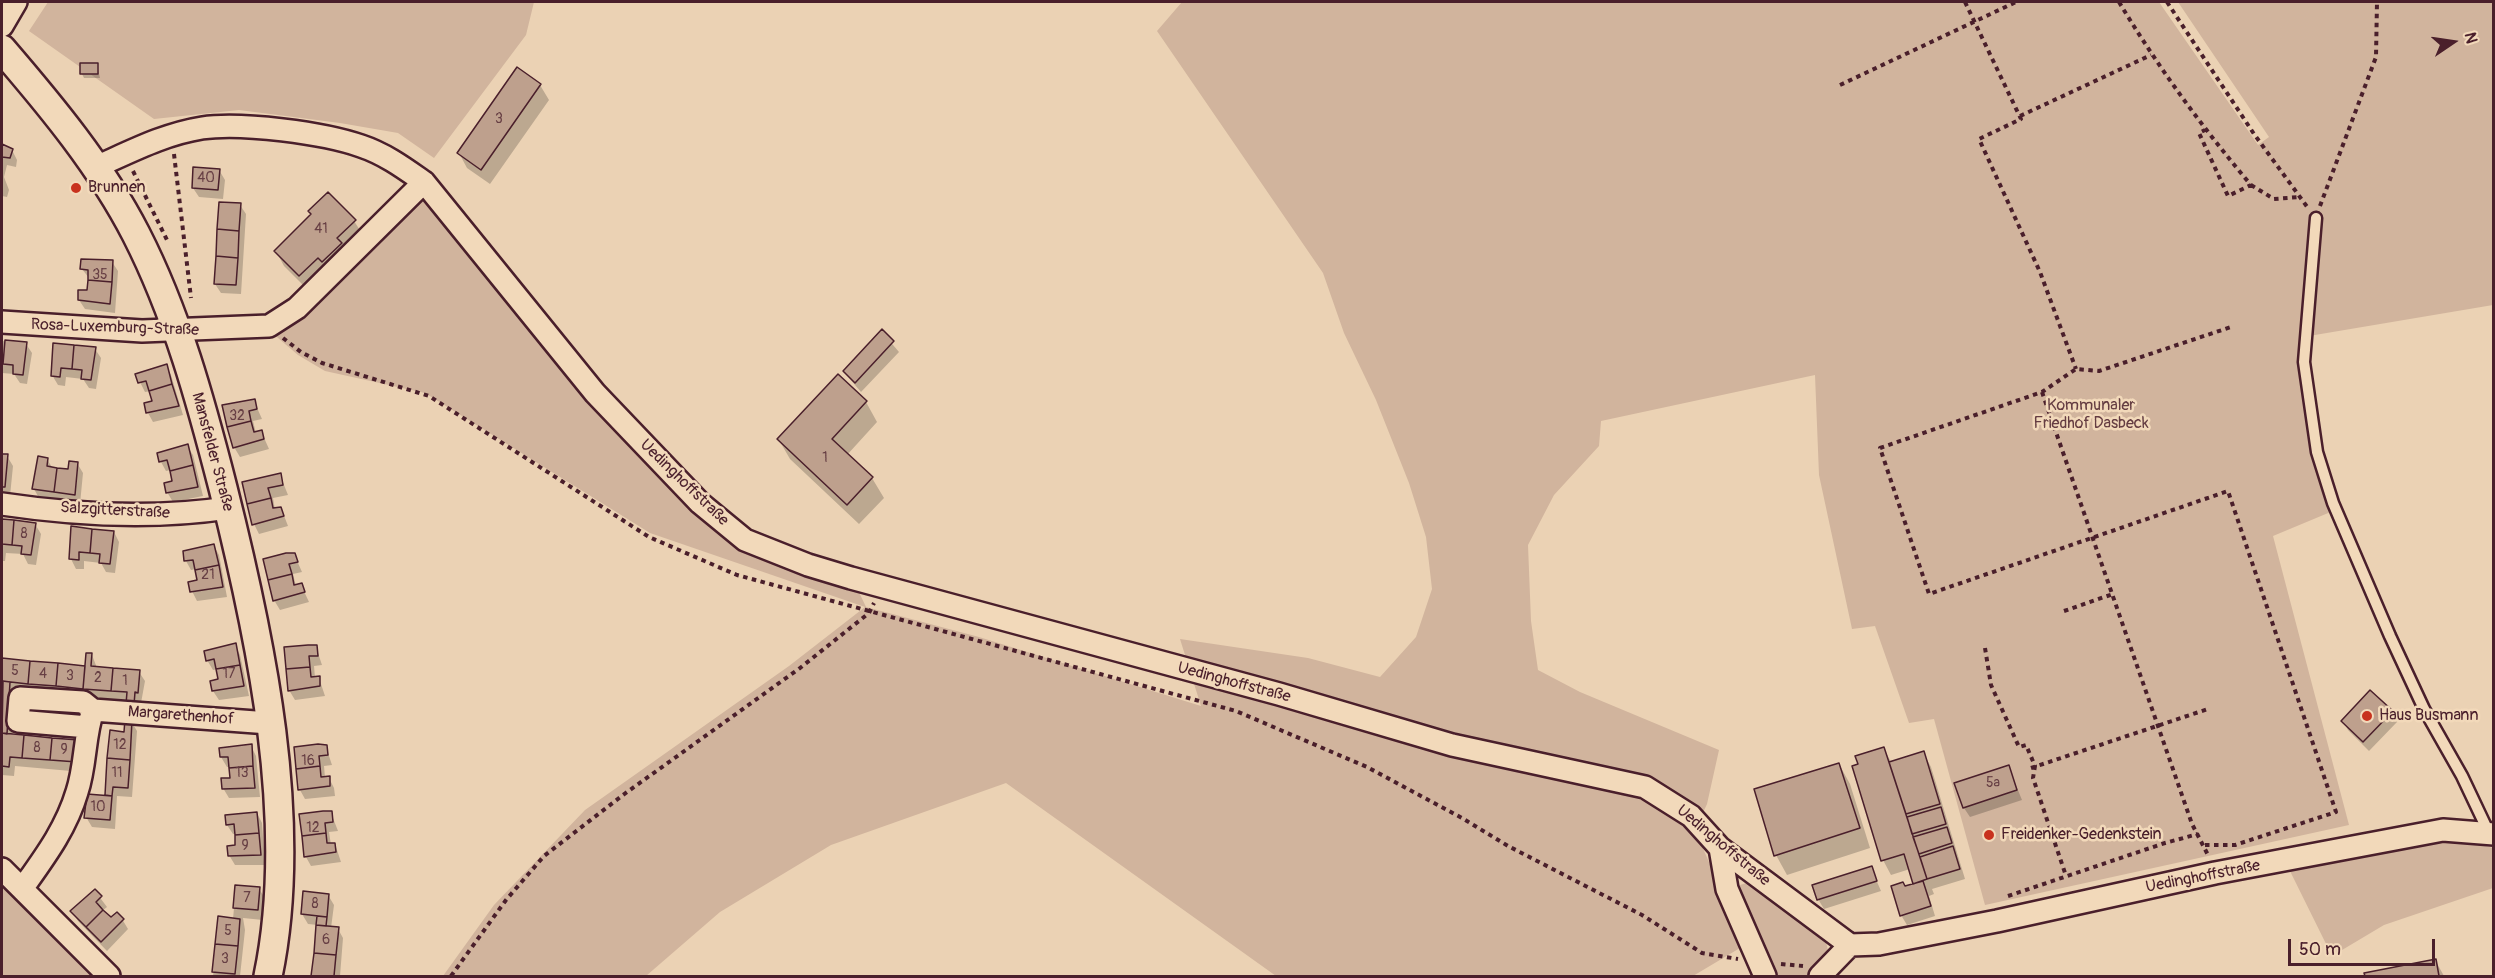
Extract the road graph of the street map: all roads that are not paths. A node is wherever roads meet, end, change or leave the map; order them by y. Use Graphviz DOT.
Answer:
graph roads {
  1 [pos="16,2"];
  2 [pos="2,26"];
  3 [pos="2,49"];
  4 [pos="96,167"];
  5 [pos="424,182"];
  6 [pos="2316,218"];
  7 [pos="2,322"];
  8 [pos="187,330"];
  9 [pos="2,504"];
  10 [pos="228,508"];
  11 [pos="269,723"];
  12 [pos="2491,833"];
  13 [pos="1720,848"];
  14 [pos="2,869"];
  15 [pos="22,890"];
  16 [pos="1850,945"];
  17 [pos="1762,970"];
  18 [pos="1824,972"];
  19 [pos="109,976"];
  20 [pos="268,976"];
  1 -- 2 [label="street"];
  3 -- 4 [label="street, Mansfelder Straße"];
  4 -- 5 [label="street, Uedinghoffstraße"];
  4 -- 8 [label="street, Mansfelder Straße"];
  5 -- 8 [label="street, Rosa-Luxemburg-Straße"];
  5 -- 13 [label="street, Uedinghoffstraße"];
  6 -- 12 [label="lane"];
  7 -- 8 [label="street, Rosa-Luxemburg-Straße"];
  8 -- 10 [label="street, Mansfelder Straße"];
  9 -- 10 [label="street, Salzgitterstraße"];
  10 -- 11 [label="street, Mansfelder Straße"];
  11 -- 15 [label="street, Margarethenhof"];
  11 -- 20 [label="street, Mansfelder Straße"];
  12 -- 16 [label="street, Uedinghoffstraße"];
  13 -- 16 [label="street, Uedinghoffstraße"];
  13 -- 17 [label="street"];
  14 -- 15 [label="street"];
  15 -- 19 [label="street"];
  16 -- 18 [label="street"];
}
